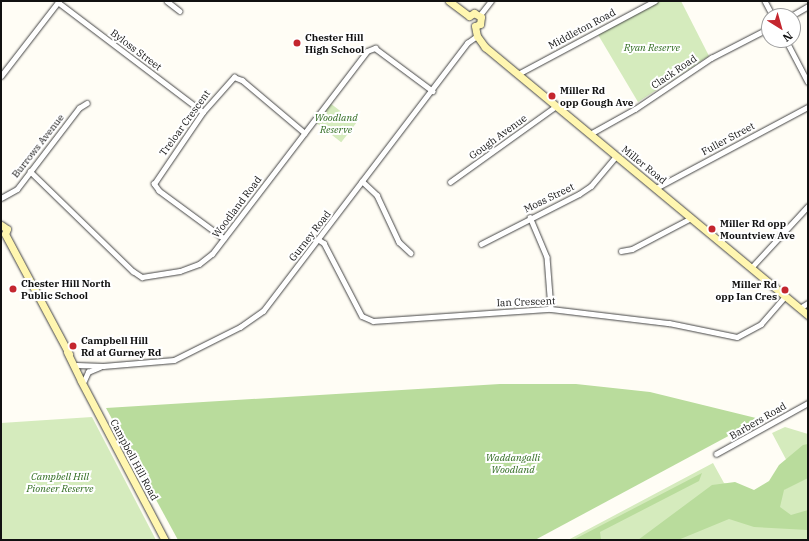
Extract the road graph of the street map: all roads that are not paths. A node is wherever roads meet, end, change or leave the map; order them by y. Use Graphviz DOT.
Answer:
graph roads {
  1 [pos="167,1"];
  2 [pos="449,1"];
  3 [pos="491,1"];
  4 [pos="655,1"];
  5 [pos="58,2"];
  6 [pos="180,11"];
  7 [pos="480,15"];
  8 [pos="469,16"];
  9 [pos="475,26"];
  10 [pos="761,32"];
  11 [pos="477,36"];
  12 [pos="790,48"];
  13 [pos="518,74"];
  14 [pos="1,76"];
  15 [pos="808,82"];
  16 [pos="433,91"];
  17 [pos="87,103"];
  18 [pos="555,106"];
  19 [pos="808,107"];
  20 [pos="203,112"];
  21 [pos="305,133"];
  22 [pos="590,134"];
  23 [pos="616,156"];
  24 [pos="30,171"];
  25 [pos="362,181"];
  26 [pos="450,182"];
  27 [pos="656,188"];
  28 [pos="1,198"];
  29 [pos="808,206"];
  30 [pos="530,217"];
  31 [pos="691,218"];
  32 [pos="1,225"];
  33 [pos="3,235"];
  34 [pos="224,239"];
  35 [pos="319,240"];
  36 [pos="481,244"];
  37 [pos="621,251"];
  38 [pos="411,253"];
  39 [pos="751,268"];
  40 [pos="785,296"];
  41 [pos="808,303"];
  42 [pos="800,308"];
  43 [pos="551,309"];
  44 [pos="808,315"];
  45 [pos="68,352"];
  46 [pos="77,365"];
  47 [pos="103,366"];
  48 [pos="85,385"];
  49 [pos="806,404"];
  50 [pos="716,454"];
  51 [pos="165,540"];
  1 -- 6 [label="street"];
  2 -- 8 [label="street"];
  3 -- 7 [label="street"];
  4 -- 13 [label="street, Middleton Road"];
  5 -- 14 [label="street"];
  5 -- 20 [label="street, Byloss Street"];
  7 -- 8 [label="street"];
  7 -- 9 [label="street"];
  8 -- 9 [label="street"];
  9 -- 11 [label="street, Miller Road"];
  10 -- 22 [label="street, Clack Road"];
  11 -- 13 [label="street, Miller Road"];
  11 -- 16 [label="street, Gurney Road"];
  12 -- 15 [label="street"];
  13 -- 18 [label="street, Miller Road"];
  16 -- 21 [label="street, Woodland Road"];
  16 -- 25 [label="street, Gurney Road"];
  17 -- 24 [label="street, Burrows Avenue"];
  18 -- 22 [label="street, Miller Road"];
  18 -- 26 [label="street, Gough Avenue"];
  19 -- 27 [label="street, Fuller Street"];
  20 -- 21 [label="street, Treloar Crescent"];
  20 -- 34 [label="street, Treloar Crescent"];
  21 -- 34 [label="street, Woodland Road"];
  22 -- 23 [label="street, Miller Road"];
  23 -- 27 [label="street, Miller Road"];
  23 -- 30 [label="street, Moss Street"];
  24 -- 28 [label="street, Burrows Avenue"];
  24 -- 34 [label="street, Woodland Road"];
  25 -- 35 [label="street, Gurney Road"];
  25 -- 38 [label="street"];
  27 -- 31 [label="street, Miller Road"];
  29 -- 39 [label="street"];
  30 -- 36 [label="street, Moss Street"];
  30 -- 43 [label="street"];
  31 -- 37 [label="street"];
  31 -- 39 [label="street, Miller Road"];
  32 -- 33 [label="street, Campbell Hill Road"];
  33 -- 45 [label="street, Campbell Hill Road"];
  35 -- 43 [label="street, Ian Crescent"];
  35 -- 47 [label="street, Gurney Road"];
  39 -- 40 [label="street, Miller Road"];
  40 -- 42 [label="street, Miller Road"];
  40 -- 43 [label="street, Ian Crescent"];
  41 -- 42 [label="street"];
  42 -- 44 [label="street, Miller Road"];
  45 -- 46 [label="street, Campbell Hill Road"];
  45 -- 48 [label="street, Campbell Hill Road"];
  46 -- 47 [label="street, Gurney Road"];
  46 -- 48 [label="street, Campbell Hill Road"];
  47 -- 48 [label="street, Gurney Road"];
  48 -- 51 [label="street, Campbell Hill Road"];
  49 -- 50 [label="street, Barbers Road"];
}
